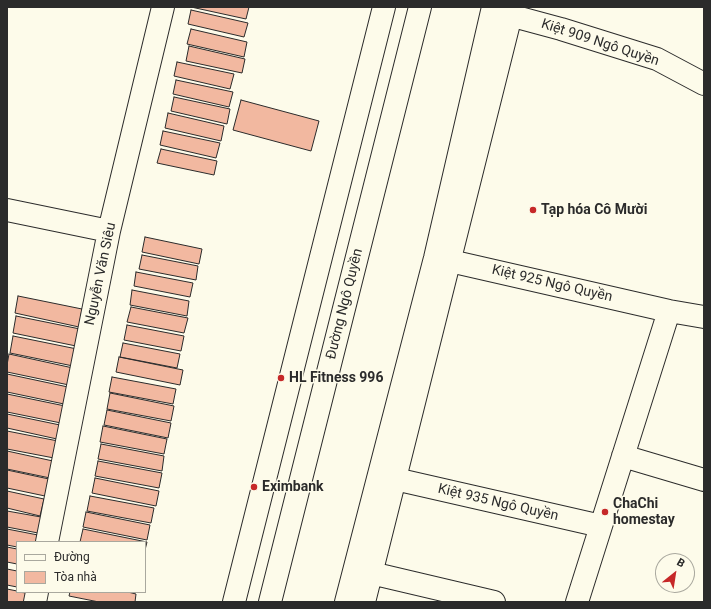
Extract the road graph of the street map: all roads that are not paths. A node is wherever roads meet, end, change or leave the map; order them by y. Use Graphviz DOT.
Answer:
graph roads {
  1 [pos="163,7"];
  2 [pos="384,7"];
  3 [pos="420,7"];
  4 [pos="503,10"];
  5 [pos="704,84"];
  6 [pos="7,210"];
  7 [pos="109,231"];
  8 [pos="443,260"];
  9 [pos="669,311"];
  10 [pos="704,317"];
  11 [pos="623,456"];
  12 [pos="395,479"];
  13 [pos="704,480"];
  14 [pos="601,526"];
  15 [pos="47,541"];
  16 [pos="371,573"];
  17 [pos="234,602"];
  18 [pos="270,602"];
  19 [pos="346,602"];
  20 [pos="364,602"];
  21 [pos="494,602"];
  22 [pos="577,602"];
  1 -- 7 [label="main road, Nguyễn Văn Siêu"];
  2 -- 17 [label="main road"];
  3 -- 18 [label="main road, Đường Ngô Quyền"];
  4 -- 5 [label="main road, Kiệt 909 Ngô Quyền"];
  4 -- 8 [label="main road"];
  6 -- 7 [label="main road"];
  7 -- 15 [label="main road, Nguyễn Văn Siêu"];
  8 -- 9 [label="main road, Kiệt 925 Ngô Quyền"];
  8 -- 12 [label="main road"];
  8 -- 19 [label="main road"];
  9 -- 10 [label="main road, Kiệt 925 Ngô Quyền"];
  9 -- 11 [label="main road"];
  11 -- 13 [label="main road"];
  11 -- 14 [label="main road"];
  12 -- 14 [label="main road, Kiệt 935 Ngô Quyền"];
  12 -- 16 [label="main road"];
  14 -- 22 [label="main road"];
  16 -- 20 [label="main road"];
  16 -- 21 [label="main road"];
}
